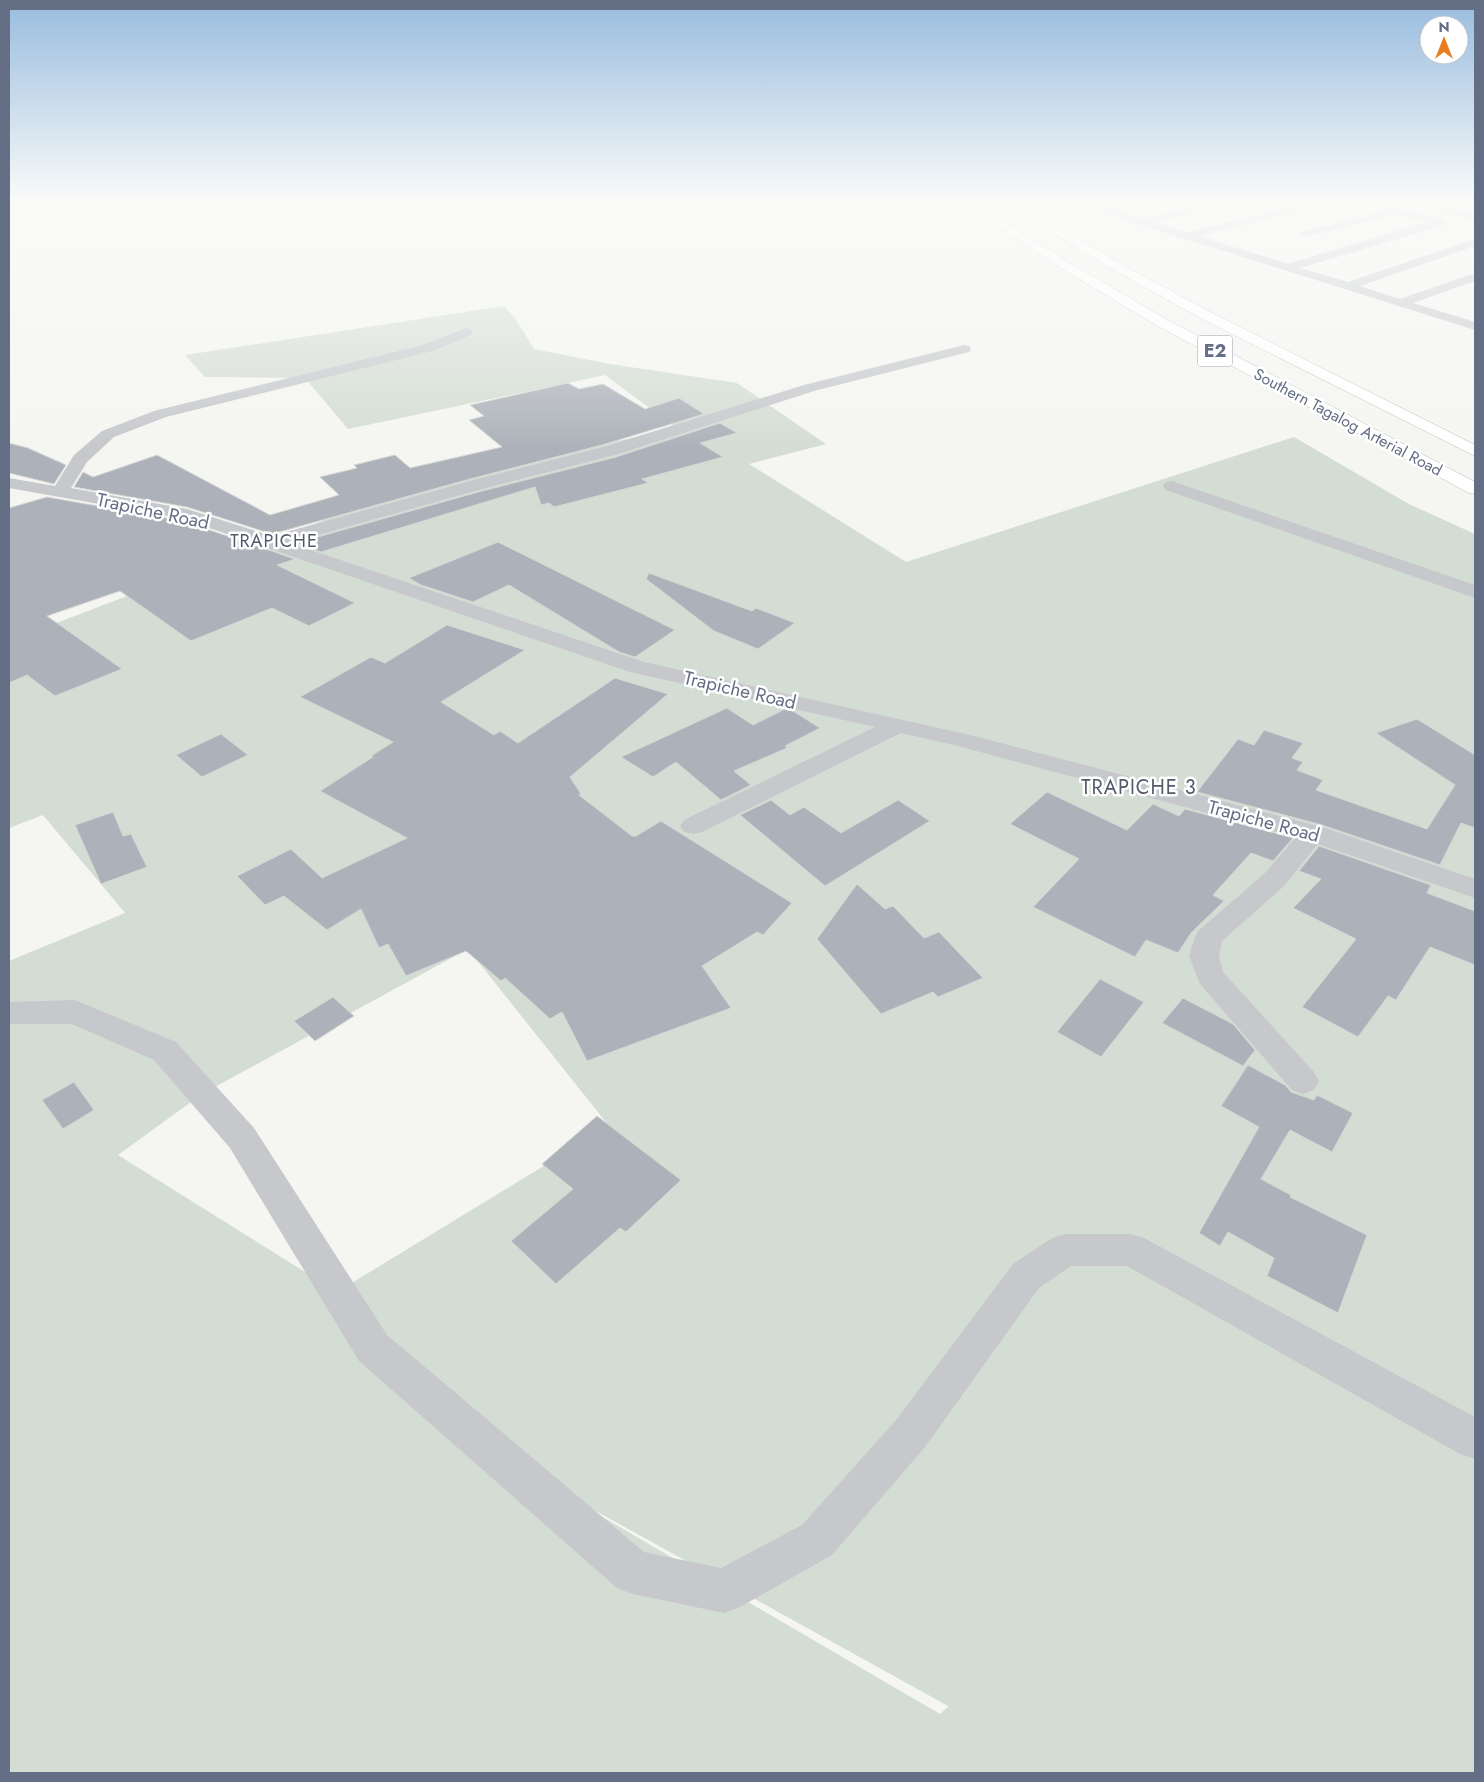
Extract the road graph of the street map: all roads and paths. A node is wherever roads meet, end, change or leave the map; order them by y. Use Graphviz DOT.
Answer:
graph roads {
  1 [pos="1095,283"];
  2 [pos="1147,283"];
  3 [pos="1334,283"];
  4 [pos="1357,283"];
  5 [pos="1457,283"];
  6 [pos="1346,287"];
  7 [pos="1400,303"];
  8 [pos="1475,316"];
  9 [pos="1460,322"];
  10 [pos="1475,326"];
  11 [pos="466,332"];
  12 [pos="964,349"];
  13 [pos="1475,451"];
  14 [pos="9,483"];
  15 [pos="1172,486"];
  16 [pos="1475,489"];
  17 [pos="60,492"];
  18 [pos="269,543"];
  19 [pos="1475,592"];
  20 [pos="899,726"];
  21 [pos="693,826"];
  22 [pos="1313,833"];
  23 [pos="1475,889"];
  24 [pos="9,1013"];
  25 [pos="1304,1080"];
  26 [pos="1475,1439"];
  1 -- 16 [label="highway, Southern Tagalog Arterial Road / E2"];
  2 -- 13 [label="highway, Southern Tagalog Arterial Road / E2"];
  3 -- 6 [label="street"];
  4 -- 6 [label="street"];
  5 -- 7 [label="street"];
  6 -- 7 [label="street"];
  7 -- 9 [label="street"];
  8 -- 9 [label="street"];
  9 -- 10 [label="street"];
  11 -- 17 [label="street"];
  12 -- 18 [label="street"];
  14 -- 17 [label="street, Trapiche Road"];
  15 -- 19 [label="street"];
  17 -- 18 [label="street, Trapiche Road"];
  18 -- 20 [label="street, Trapiche Road"];
  20 -- 21 [label="street"];
  20 -- 22 [label="street, Trapiche Road"];
  22 -- 23 [label="street, Trapiche Road"];
  22 -- 25 [label="street"];
  24 -- 26 [label="street"];
}
